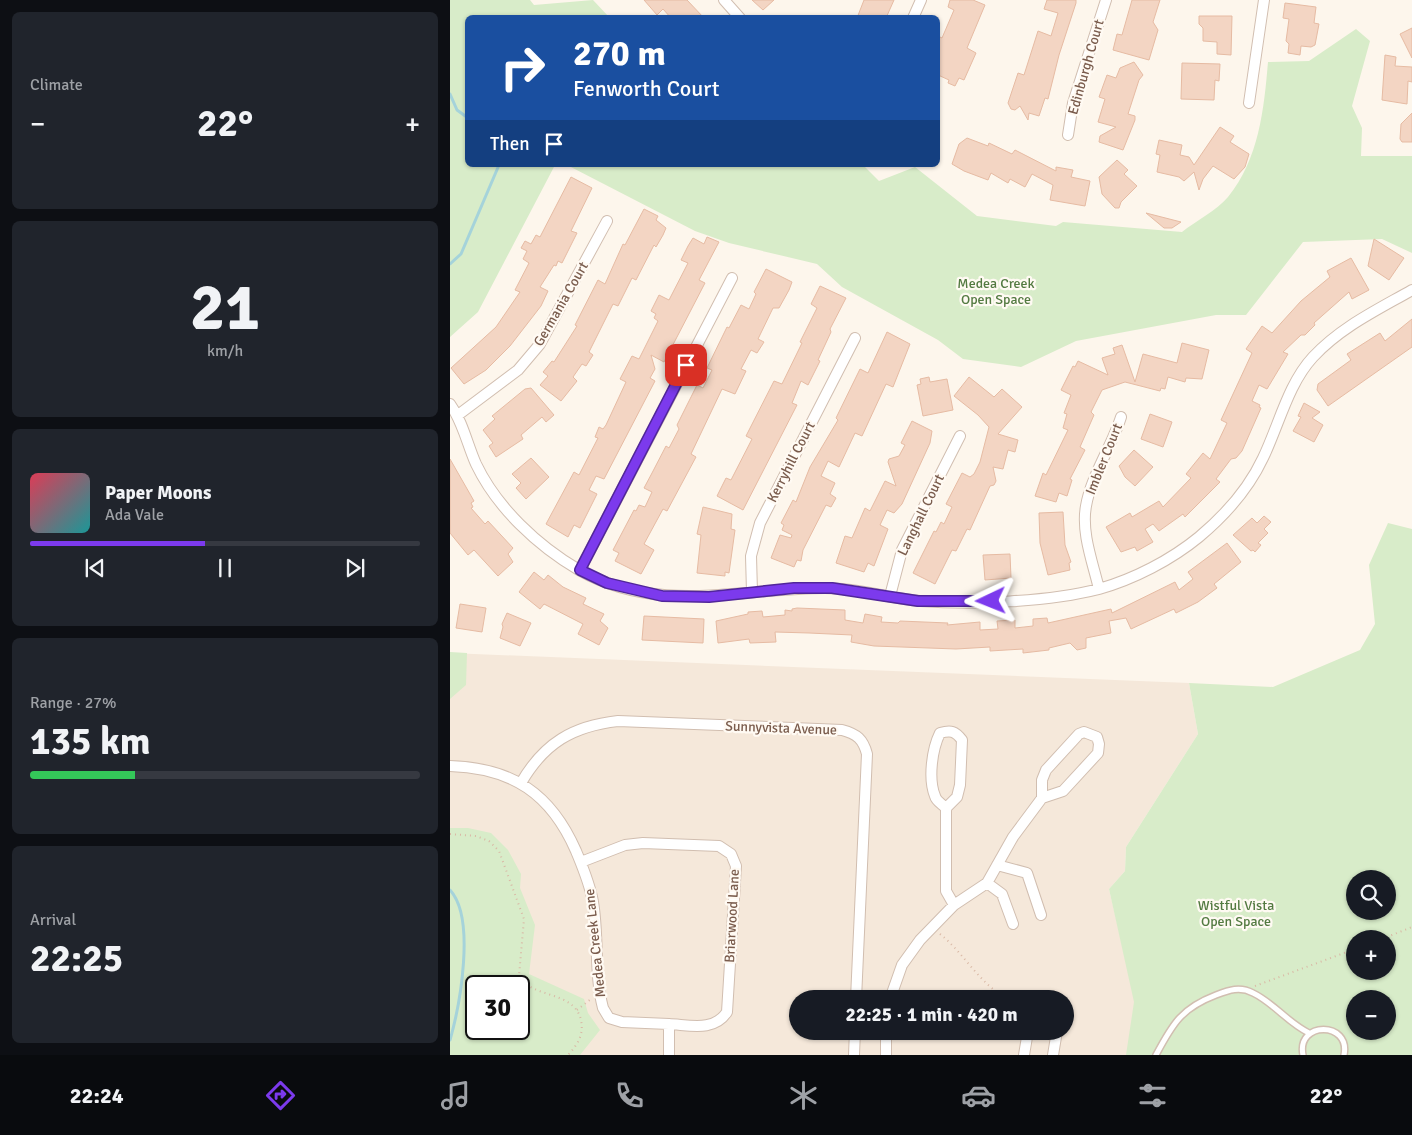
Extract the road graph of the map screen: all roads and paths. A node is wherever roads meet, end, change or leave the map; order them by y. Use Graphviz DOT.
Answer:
graph roads {
  1 [pos="724,0"];
  2 [pos="921,0"];
  3 [pos="1106,0"];
  4 [pos="1264,0"];
  5 [pos="737,15"];
  6 [pos="914,15"];
  7 [pos="1248,103"];
  8 [pos="1068,135"];
  9 [pos="607,221"];
  10 [pos="732,278"];
  11 [pos="1412,290"];
  12 [pos="855,338"];
  13 [pos="450,404"];
  14 [pos="458,415"];
  15 [pos="1121,417"];
  16 [pos="960,436"];
  17 [pos="580,570"];
  18 [pos="1099,589"];
  19 [pos="752,592"];
  20 [pos="890,596"];
  21 [pos="450,766"];
  22 [pos="521,783"];
  23 [pos="1042,798"];
  24 [pos="946,808"];
  25 [pos="450,834"];
  26 [pos="581,862"];
  27 [pos="997,865"];
  28 [pos="987,882"];
  29 [pos="954,905"];
  30 [pos="1041,915"];
  31 [pos="1012,924"];
  32 [pos="932,927"];
  33 [pos="1412,927"];
  34 [pos="1396,933"];
  35 [pos="1346,952"];
  36 [pos="856,990"];
  37 [pos="893,990"];
  38 [pos="992,990"];
  39 [pos="1246,990"];
  40 [pos="600,998"];
  41 [pos="577,1010"];
  42 [pos="669,1024"];
  43 [pos="1309,1033"];
  44 [pos="855,1040"];
  45 [pos="886,1040"];
  46 [pos="1026,1040"];
  47 [pos="1056,1040"];
  48 [pos="568,1055"];
  49 [pos="670,1055"];
  50 [pos="854,1055"];
  51 [pos="886,1055"];
  52 [pos="1024,1055"];
  53 [pos="1053,1055"];
  54 [pos="1156,1055"];
  55 [pos="1303,1055"];
  56 [pos="1344,1055"];
  1 -- 5 [label="street"];
  2 -- 6 [label="street"];
  3 -- 8 [label="street, Edinburgh Court"];
  4 -- 7 [label="street"];
  9 -- 14 [label="street, Germania Court"];
  10 -- 17 [label="street"];
  11 -- 18 [label="street"];
  12 -- 19 [label="street, Kerryhill Court"];
  13 -- 14 [label="street"];
  14 -- 17 [label="street"];
  15 -- 18 [label="street, Imbler Court"];
  16 -- 20 [label="street, Langhall Court"];
  17 -- 19 [label="street"];
  18 -- 20 [label="street"];
  19 -- 20 [label="street"];
  21 -- 22 [label="street, Medea Creek Lane"];
  22 -- 26 [label="street, Medea Creek Lane"];
  22 -- 36 [label="street, Sunnyvista Avenue"];
  23 -- 23 [label="street"];
  23 -- 27 [label="street"];
  24 -- 24 [label="street"];
  24 -- 29 [label="street"];
  25 -- 41 [label="path"];
  26 -- 40 [label="street, Medea Creek Lane"];
  26 -- 42 [label="street, Briarwood Lane"];
  27 -- 28 [label="street"];
  27 -- 30 [label="street"];
  28 -- 29 [label="street"];
  28 -- 31 [label="street"];
  29 -- 32 [label="street"];
  32 -- 37 [label="street"];
  32 -- 38 [label="path"];
  33 -- 34 [label="path"];
  35 -- 39 [label="path"];
  39 -- 43 [label="lane"];
  39 -- 54 [label="lane"];
  40 -- 41 [label="path"];
  40 -- 42 [label="street, Medea Creek Lane"];
  41 -- 48 [label="path"];
  42 -- 49 [label="street"];
  43 -- 55 [label="lane"];
  43 -- 56 [label="lane"];
  44 -- 50 [label="street"];
  45 -- 51 [label="street"];
  46 -- 52 [label="street"];
  47 -- 53 [label="street"];
}
